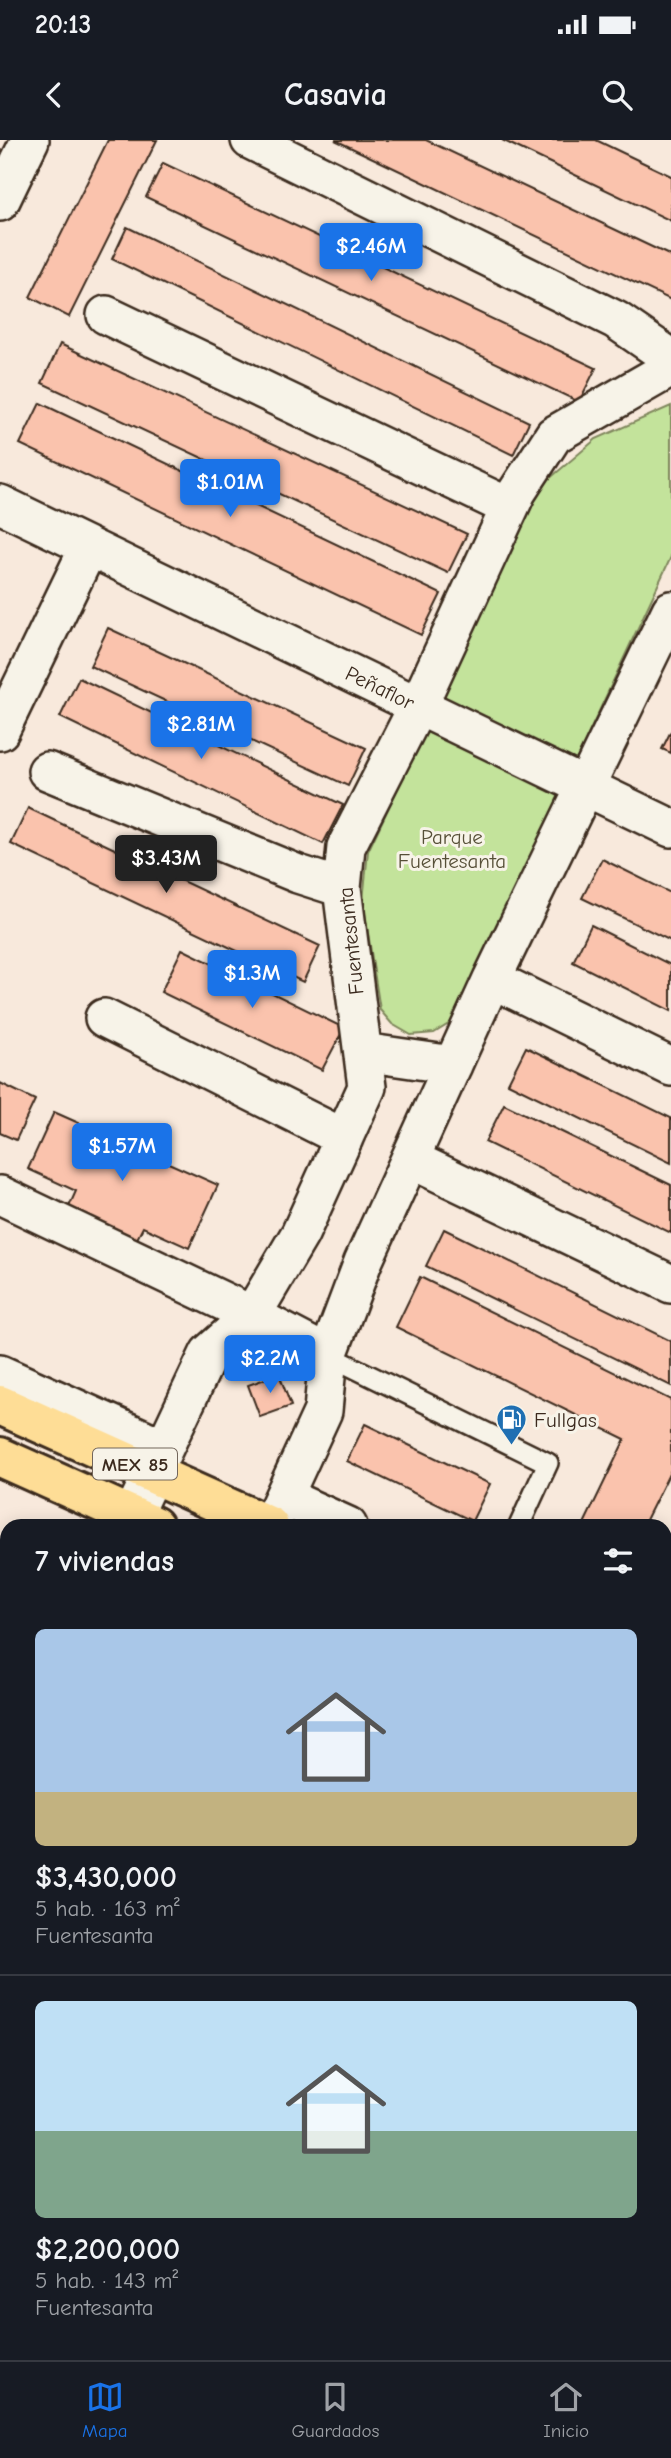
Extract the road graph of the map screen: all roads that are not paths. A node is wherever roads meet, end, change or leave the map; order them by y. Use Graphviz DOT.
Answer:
graph roads {
  1 [pos="30,140"];
  2 [pos="250,140"];
  3 [pos="0,202"];
  4 [pos="106,315"];
  5 [pos="671,358"];
  6 [pos="671,368"];
  7 [pos="0,504"];
  8 [pos="509,507"];
  9 [pos="89,547"];
  10 [pos="671,610"];
  11 [pos="418,706"];
  12 [pos="0,732"];
  13 [pos="47,771"];
  14 [pos="585,787"];
  15 [pos="671,828"];
  16 [pos="342,888"];
  17 [pos="492,979"];
  18 [pos="104,1018"];
  19 [pos="363,1052"];
  20 [pos="453,1065"];
  21 [pos="671,1067"];
  22 [pos="344,1138"];
  23 [pos="410,1158"];
  24 [pos="0,1195"];
  25 [pos="671,1284"];
  26 [pos="252,1315"];
  27 [pos="328,1355"];
  28 [pos="0,1374"];
  29 [pos="0,1405"];
  30 [pos="0,1457"];
  31 [pos="158,1460"];
  32 [pos="274,1516"];
  33 [pos="139,1519"];
  34 [pos="143,1519"];
  35 [pos="296,1519"];
  36 [pos="522,1519"];
  1 -- 3 [label="street"];
  2 -- 5 [label="street"];
  4 -- 8 [label="street"];
  6 -- 8 [label="street, Fuentesanta"];
  7 -- 9 [label="street, Peñaflor"];
  8 -- 11 [label="street, Fuentesanta"];
  9 -- 11 [label="street, Peñaflor"];
  9 -- 12 [label="street"];
  10 -- 14 [label="street"];
  11 -- 14 [label="street, Peñaflor"];
  11 -- 16 [label="street, Fuentesanta"];
  13 -- 16 [label="street"];
  14 -- 15 [label="street, Peñaflor"];
  14 -- 17 [label="street"];
  16 -- 19 [label="street, Fuentesanta"];
  17 -- 20 [label="street"];
  17 -- 21 [label="street"];
  18 -- 22 [label="street"];
  19 -- 20 [label="street"];
  19 -- 22 [label="street, Fuentesanta"];
  20 -- 23 [label="street"];
  22 -- 26 [label="street, Fuentesanta"];
  23 -- 25 [label="street"];
  23 -- 27 [label="street"];
  24 -- 26 [label="street"];
  26 -- 27 [label="street"];
  26 -- 31 [label="street, Fuentesanta"];
  27 -- 32 [label="street"];
  27 -- 36 [label="lane"];
  28 -- 31 [label="street"];
  29 -- 31 [label="main road, MEX 85"];
  30 -- 33 [label="main road, MEX 85"];
  31 -- 32 [label="main road, MEX 85"];
  31 -- 34 [label="street, Fuentesanta"];
  32 -- 35 [label="street"];
}
